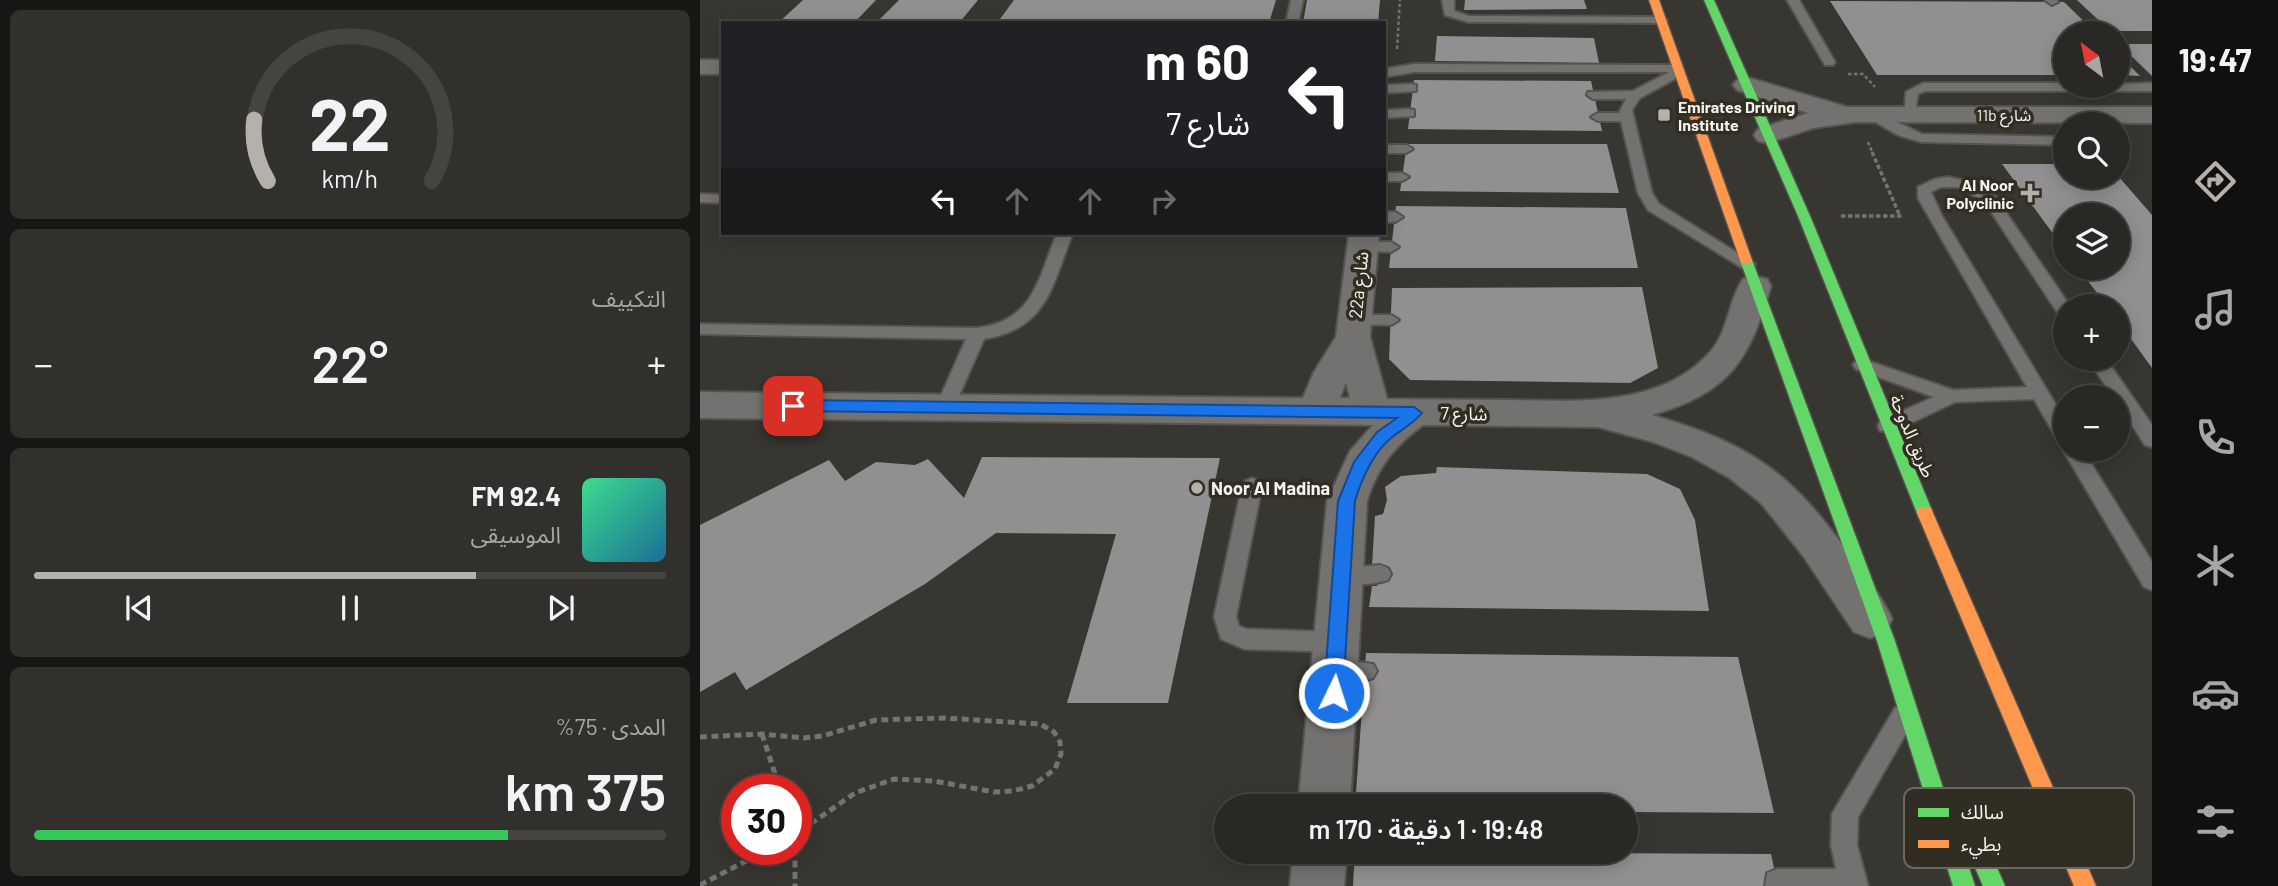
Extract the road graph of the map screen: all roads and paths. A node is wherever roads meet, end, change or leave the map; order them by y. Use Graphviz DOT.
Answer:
graph roads {
  1 [pos="1297,0"];
  2 [pos="1400,0"];
  3 [pos="1448,0"];
  4 [pos="1639,0"];
  5 [pos="1709,0"];
  6 [pos="1793,0"];
  7 [pos="1660,17"];
  8 [pos="1292,21"];
  9 [pos="1507,32"];
  10 [pos="1395,56"];
  11 [pos="1829,62"];
  12 [pos="700,67"];
  13 [pos="721,67"];
  14 [pos="1678,70"];
  15 [pos="1386,73"];
  16 [pos="1746,85"];
  17 [pos="2152,87"];
  18 [pos="1412,88"];
  19 [pos="1386,89"];
  20 [pos="1593,95"];
  21 [pos="1635,95"];
  22 [pos="1409,113"];
  23 [pos="1863,113"];
  24 [pos="1386,114"];
  25 [pos="1909,114"];
  26 [pos="2152,115"];
  27 [pos="1598,117"];
  28 [pos="1625,117"];
  29 [pos="2053,118"];
  30 [pos="2130,118"];
  31 [pos="1768,135"];
  32 [pos="2053,141"];
  33 [pos="1386,149"];
  34 [pos="1406,149"];
  35 [pos="1386,177"];
  36 [pos="1402,177"];
  37 [pos="700,198"];
  38 [pos="721,199"];
  39 [pos="1804,216"];
  40 [pos="1934,216"];
  41 [pos="1064,235"];
  42 [pos="1372,242"];
  43 [pos="1751,275"];
  44 [pos="2054,294"];
  45 [pos="1391,316"];
  46 [pos="1354,323"];
  47 [pos="700,329"];
  48 [pos="977,334"];
  49 [pos="1861,365"];
  50 [pos="2105,371"];
  51 [pos="2039,393"];
  52 [pos="1952,396"];
  53 [pos="945,407"];
  54 [pos="706,411"];
  55 [pos="1315,411"];
  56 [pos="1393,412"];
  57 [pos="1597,414"];
  58 [pos="2053,416"];
  59 [pos="1887,426"];
  60 [pos="2152,440"];
  61 [pos="2080,462"];
  62 [pos="1252,486"];
  63 [pos="2152,581"];
  64 [pos="1886,641"];
  65 [pos="1346,661"];
  66 [pos="1908,709"];
  67 [pos="762,734"];
  68 [pos="700,737"];
  69 [pos="774,774"];
  70 [pos="1946,776"];
  71 [pos="1933,788"];
  72 [pos="2043,788"];
  73 [pos="1328,794"];
  74 [pos="812,823"];
  75 [pos="1319,864"];
  76 [pos="738,865"];
  77 [pos="795,865"];
  78 [pos="1958,868"];
  79 [pos="1986,868"];
  80 [pos="2077,868"];
  81 [pos="1777,883"];
  82 [pos="1854,884"];
  83 [pos="700,885"];
  84 [pos="796,886"];
  85 [pos="1317,886"];
  86 [pos="1964,886"];
  87 [pos="1994,886"];
  88 [pos="2085,886"];
  1 -- 8 [label="lane"];
  2 -- 10 [label="path"];
  3 -- 7 [label="lane"];
  4 -- 7 [label="street"];
  5 -- 16 [label="main road, طريق الدوحة"];
  6 -- 11 [label="lane"];
  7 -- 9 [label="lane"];
  7 -- 14 [label="main road"];
  12 -- 13 [label="street"];
  14 -- 15 [label="lane"];
  14 -- 21 [label="lane"];
  14 -- 43 [label="main road"];
  16 -- 23 [label="street, 11b شارع"];
  16 -- 31 [label="main road, طريق الدوحة"];
  17 -- 25 [label="lane"];
  18 -- 19 [label="lane"];
  20 -- 21 [label="lane"];
  21 -- 28 [label="lane"];
  22 -- 24 [label="lane"];
  23 -- 25 [label="street, 11b شارع"];
  23 -- 31 [label="street, 11b شارع"];
  23 -- 32 [label="lane"];
  25 -- 29 [label="street, 11b شارع"];
  26 -- 30 [label="street, 11b شارع"];
  27 -- 28 [label="lane"];
  28 -- 43 [label="lane"];
  31 -- 39 [label="main road, طريق الدوحة"];
  33 -- 34 [label="lane"];
  35 -- 36 [label="lane"];
  37 -- 38 [label="lane"];
  39 -- 40 [label="path"];
  39 -- 49 [label="main road, طريق الدوحة"];
  40 -- 44 [label="lane"];
  40 -- 51 [label="lane"];
  41 -- 48 [label="lane"];
  42 -- 46 [label="street, 22a شارع"];
  43 -- 57 [label="street, شارع 7"];
  43 -- 64 [label="main road"];
  45 -- 46 [label="lane"];
  46 -- 55 [label="street, 22a شارع"];
  46 -- 56 [label="street, 22a شارع"];
  47 -- 48 [label="lane"];
  48 -- 53 [label="lane"];
  49 -- 52 [label="lane"];
  49 -- 59 [label="main road, طريق الدوحة"];
  50 -- 60 [label="lane"];
  51 -- 52 [label="lane"];
  51 -- 58 [label="lane"];
  52 -- 59 [label="lane"];
  53 -- 54 [label="street, شارع 7"];
  53 -- 55 [label="street, شارع 7"];
  55 -- 56 [label="street, شارع 7"];
  56 -- 57 [label="street, شارع 7"];
  56 -- 65 [label="street"];
  57 -- 64 [label="street, شارع 7"];
  59 -- 72 [label="main road, طريق الدوحة"];
  61 -- 63 [label="lane"];
  62 -- 65 [label="lane"];
  64 -- 66 [label="main road"];
  64 -- 70 [label="main road"];
  65 -- 73 [label="street"];
  66 -- 71 [label="main road"];
  66 -- 82 [label="lane"];
  67 -- 68 [label="path"];
  67 -- 69 [label="path"];
  67 -- 74 [label="path"];
  75 -- 85 [label="street"];
  76 -- 83 [label="path"];
  77 -- 84 [label="path"];
  78 -- 86 [label="main road"];
  79 -- 87 [label="main road"];
  80 -- 88 [label="main road, طريق الدوحة"];
  81 -- 82 [label="lane"];
}
